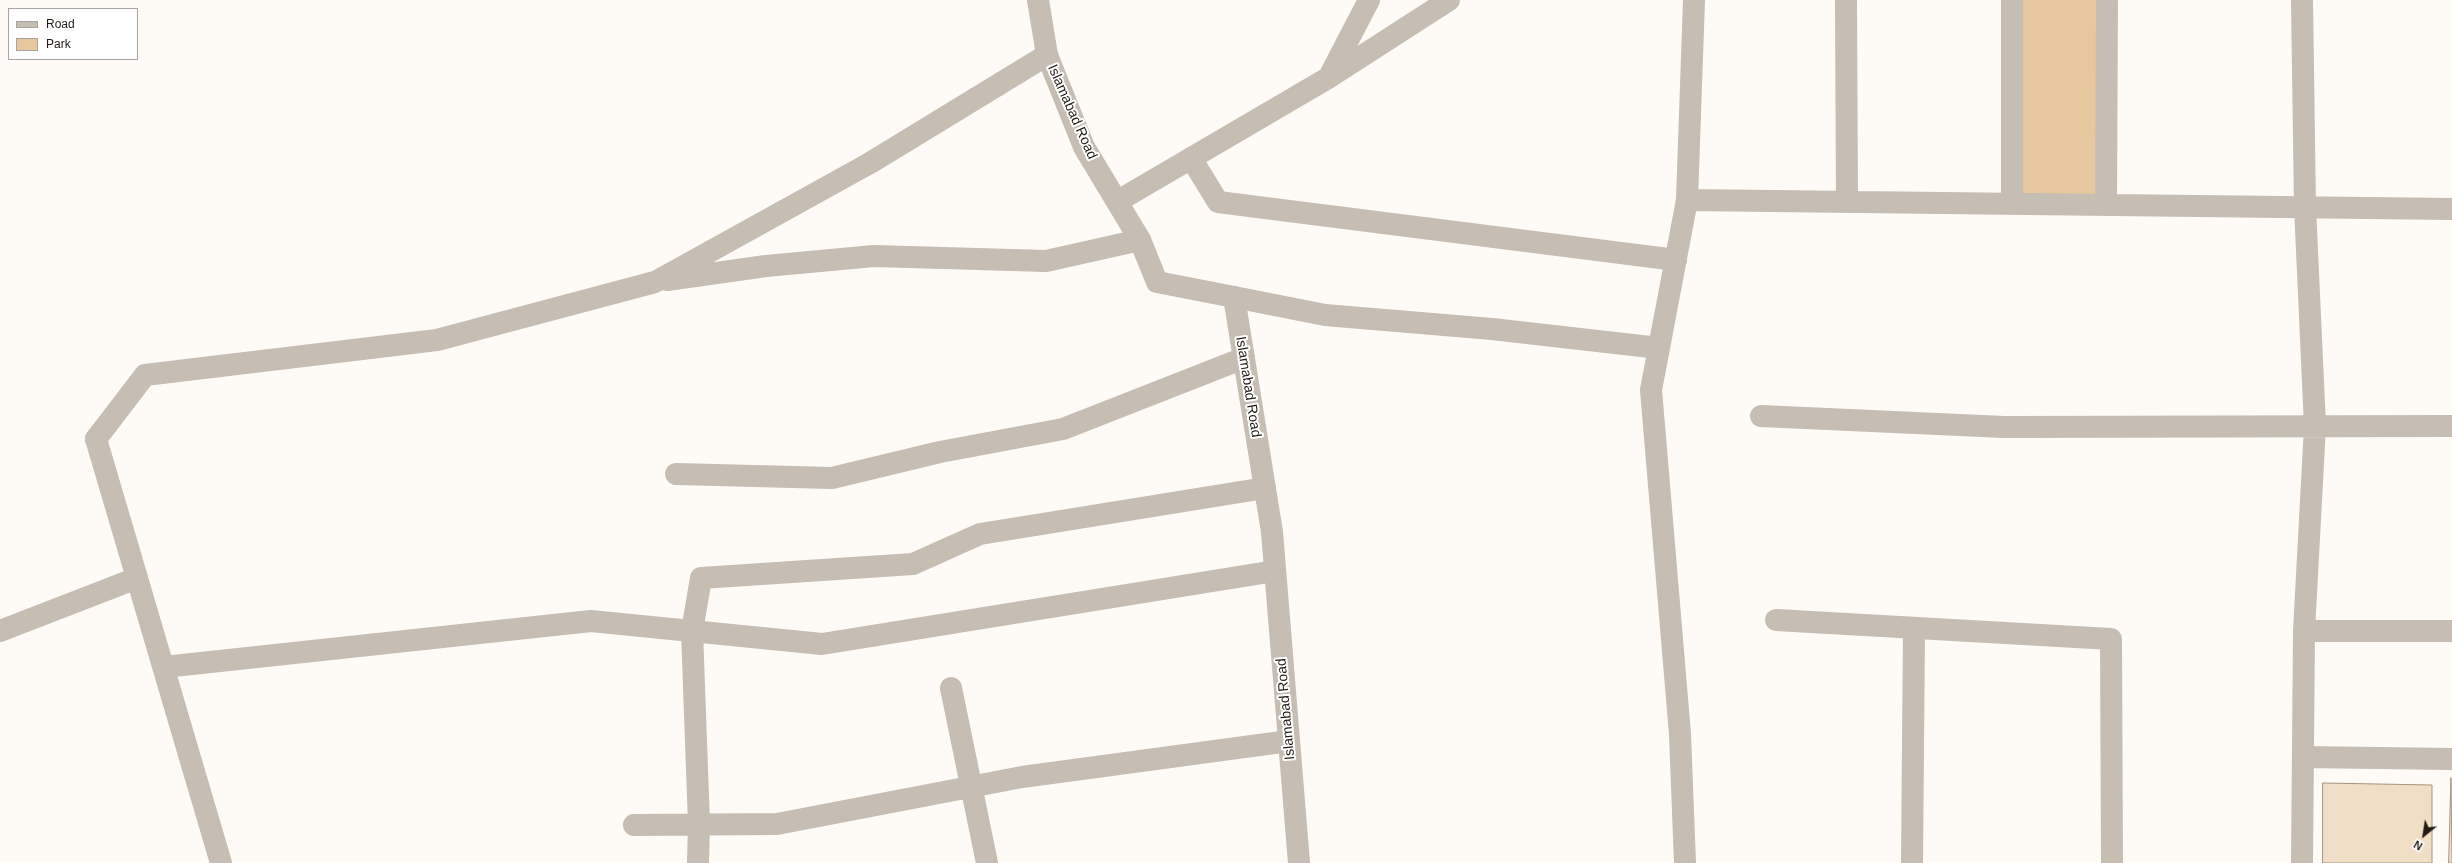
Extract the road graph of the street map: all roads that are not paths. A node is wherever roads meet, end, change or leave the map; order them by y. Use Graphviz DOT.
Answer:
graph roads {
  1 [pos="1038,0"];
  2 [pos="1369,0"];
  3 [pos="1449,0"];
  4 [pos="1694,0"];
  5 [pos="1846,0"];
  6 [pos="2012,0"];
  7 [pos="2107,0"];
  8 [pos="2302,0"];
  9 [pos="1047,55"];
  10 [pos="1328,78"];
  11 [pos="1191,158"];
  12 [pos="1687,200"];
  13 [pos="1118,201"];
  14 [pos="1847,202"];
  15 [pos="2012,204"];
  16 [pos="2106,205"];
  17 [pos="2305,207"];
  18 [pos="2452,209"];
  19 [pos="1140,240"];
  20 [pos="1676,260"];
  21 [pos="655,282"];
  22 [pos="1234,297"];
  23 [pos="1659,348"];
  24 [pos="1244,358"];
  25 [pos="1762,416"];
  26 [pos="2314,426"];
  27 [pos="2452,426"];
  28 [pos="676,474"];
  29 [pos="1265,488"];
  30 [pos="1275,571"];
  31 [pos="137,578"];
  32 [pos="1776,620"];
  33 [pos="1914,628"];
  34 [pos="0,631"];
  35 [pos="692,631"];
  36 [pos="2304,631"];
  37 [pos="2452,631"];
  38 [pos="164,667"];
  39 [pos="951,688"];
  40 [pos="1289,741"];
  41 [pos="2304,758"];
  42 [pos="2452,759"];
  43 [pos="970,787"];
  44 [pos="634,824"];
  45 [pos="699,824"];
  46 [pos="221,863"];
  47 [pos="698,863"];
  48 [pos="987,863"];
  49 [pos="1299,863"];
  50 [pos="1685,863"];
  51 [pos="1912,863"];
  52 [pos="2112,863"];
  53 [pos="2302,863"];
  1 -- 9 [label="street, Islamabad Road"];
  2 -- 10 [label="street"];
  3 -- 10 [label="street"];
  4 -- 12 [label="street"];
  5 -- 14 [label="street"];
  6 -- 15 [label="street"];
  7 -- 16 [label="street"];
  8 -- 17 [label="street"];
  9 -- 13 [label="street, Islamabad Road"];
  9 -- 21 [label="street"];
  10 -- 11 [label="street"];
  11 -- 13 [label="street"];
  11 -- 20 [label="street"];
  12 -- 14 [label="street"];
  12 -- 20 [label="street"];
  13 -- 19 [label="street, Islamabad Road"];
  14 -- 15 [label="street"];
  15 -- 16 [label="street"];
  16 -- 17 [label="street"];
  17 -- 18 [label="street"];
  17 -- 26 [label="street"];
  19 -- 21 [label="street"];
  19 -- 22 [label="street, Islamabad Road"];
  20 -- 23 [label="street"];
  21 -- 31 [label="street"];
  22 -- 23 [label="street"];
  22 -- 24 [label="street, Islamabad Road"];
  23 -- 50 [label="street"];
  24 -- 28 [label="street"];
  24 -- 29 [label="street, Islamabad Road"];
  25 -- 26 [label="street"];
  26 -- 27 [label="street"];
  26 -- 36 [label="street"];
  29 -- 30 [label="street, Islamabad Road"];
  29 -- 35 [label="street"];
  30 -- 35 [label="street"];
  30 -- 40 [label="street, Islamabad Road"];
  31 -- 34 [label="street"];
  31 -- 38 [label="street"];
  32 -- 33 [label="street"];
  33 -- 51 [label="street"];
  33 -- 52 [label="street"];
  35 -- 38 [label="street"];
  35 -- 45 [label="street"];
  36 -- 37 [label="street"];
  36 -- 41 [label="street"];
  38 -- 46 [label="street"];
  39 -- 43 [label="street"];
  40 -- 43 [label="street"];
  40 -- 49 [label="street, Islamabad Road"];
  41 -- 42 [label="street"];
  41 -- 53 [label="street"];
  43 -- 45 [label="street"];
  43 -- 48 [label="street"];
  44 -- 45 [label="street"];
  45 -- 47 [label="street"];
}
